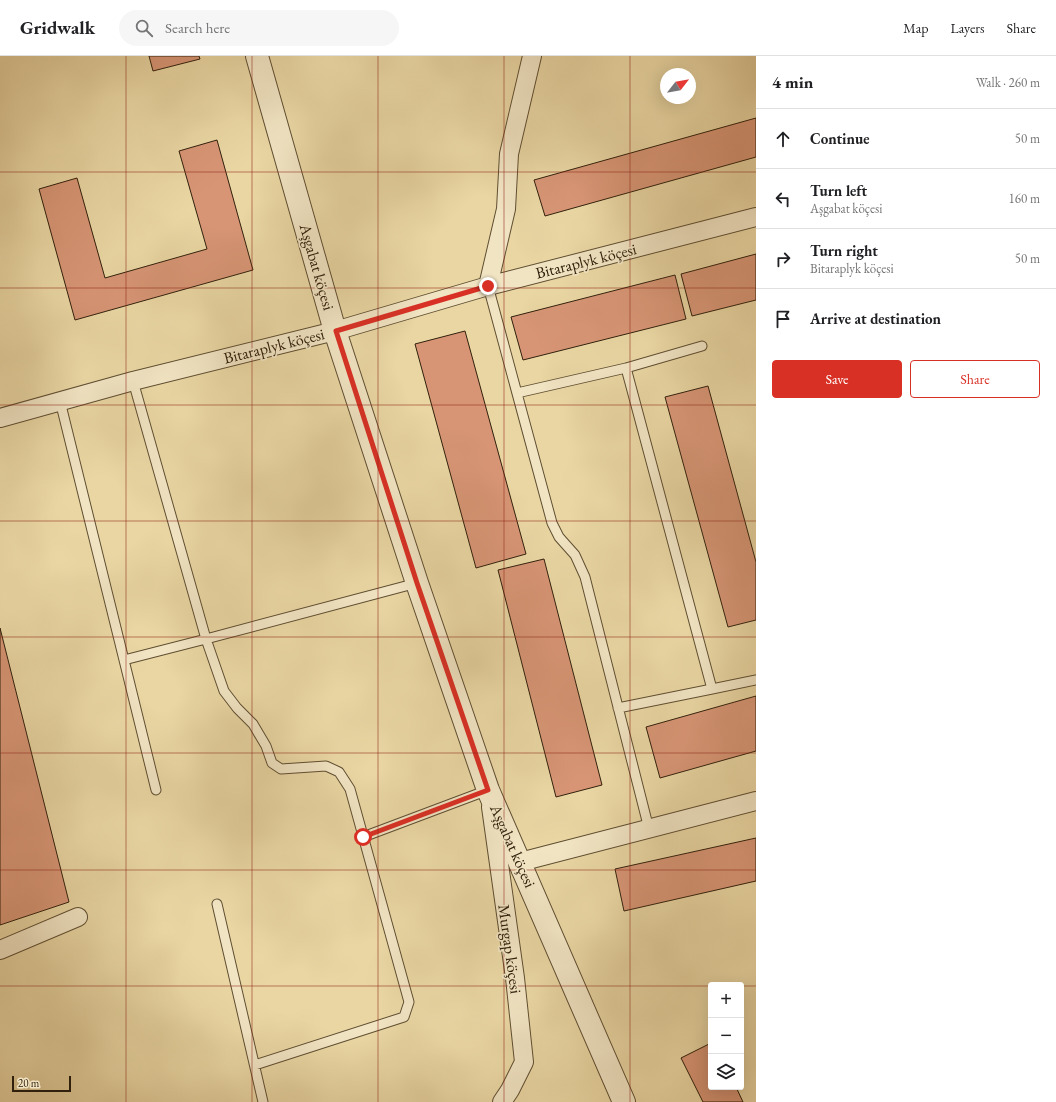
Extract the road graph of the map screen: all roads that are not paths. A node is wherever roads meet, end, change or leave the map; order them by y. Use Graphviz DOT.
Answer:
graph roads {
  1 [pos="257,56"];
  2 [pos="532,56"];
  3 [pos="756,218"];
  4 [pos="488,286"];
  5 [pos="336,331"];
  6 [pos="702,346"];
  7 [pos="626,368"];
  8 [pos="133,381"];
  9 [pos="517,393"];
  10 [pos="60,401"];
  11 [pos="0,418"];
  12 [pos="417,583"];
  13 [pos="206,639"];
  14 [pos="124,660"];
  15 [pos="756,680"];
  16 [pos="712,689"];
  17 [pos="618,708"];
  18 [pos="156,790"];
  19 [pos="488,790"];
  20 [pos="756,800"];
  21 [pos="649,829"];
  22 [pos="363,837"];
  23 [pos="520,862"];
  24 [pos="217,904"];
  25 [pos="78,917"];
  26 [pos="0,950"];
  27 [pos="255,1065"];
  28 [pos="263,1102"];
  29 [pos="502,1102"];
  30 [pos="624,1102"];
  1 -- 5 [label="street, Aşgabat köçesi"];
  2 -- 4 [label="street"];
  3 -- 4 [label="street, Bitaraplyk köçesi"];
  4 -- 5 [label="street, Bitaraplyk köçesi"];
  4 -- 9 [label="lane"];
  5 -- 8 [label="street, Bitaraplyk köçesi"];
  5 -- 12 [label="street, Aşgabat köçesi"];
  6 -- 7 [label="lane"];
  7 -- 9 [label="lane"];
  7 -- 16 [label="lane"];
  8 -- 10 [label="street, Bitaraplyk köçesi"];
  8 -- 13 [label="lane"];
  9 -- 17 [label="lane"];
  10 -- 11 [label="street, Bitaraplyk köçesi"];
  10 -- 14 [label="lane"];
  12 -- 13 [label="lane"];
  12 -- 19 [label="street, Aşgabat köçesi"];
  13 -- 14 [label="lane"];
  13 -- 22 [label="lane"];
  14 -- 18 [label="lane"];
  15 -- 16 [label="lane"];
  16 -- 17 [label="lane"];
  17 -- 21 [label="lane"];
  19 -- 22 [label="lane"];
  19 -- 23 [label="street, Aşgabat köçesi"];
  19 -- 29 [label="street, Murgap köçesi"];
  20 -- 21 [label="street"];
  21 -- 23 [label="street"];
  22 -- 27 [label="lane"];
  23 -- 30 [label="street, Aşgabat köçesi"];
  24 -- 27 [label="lane"];
  25 -- 26 [label="street"];
  27 -- 28 [label="lane"];
}
